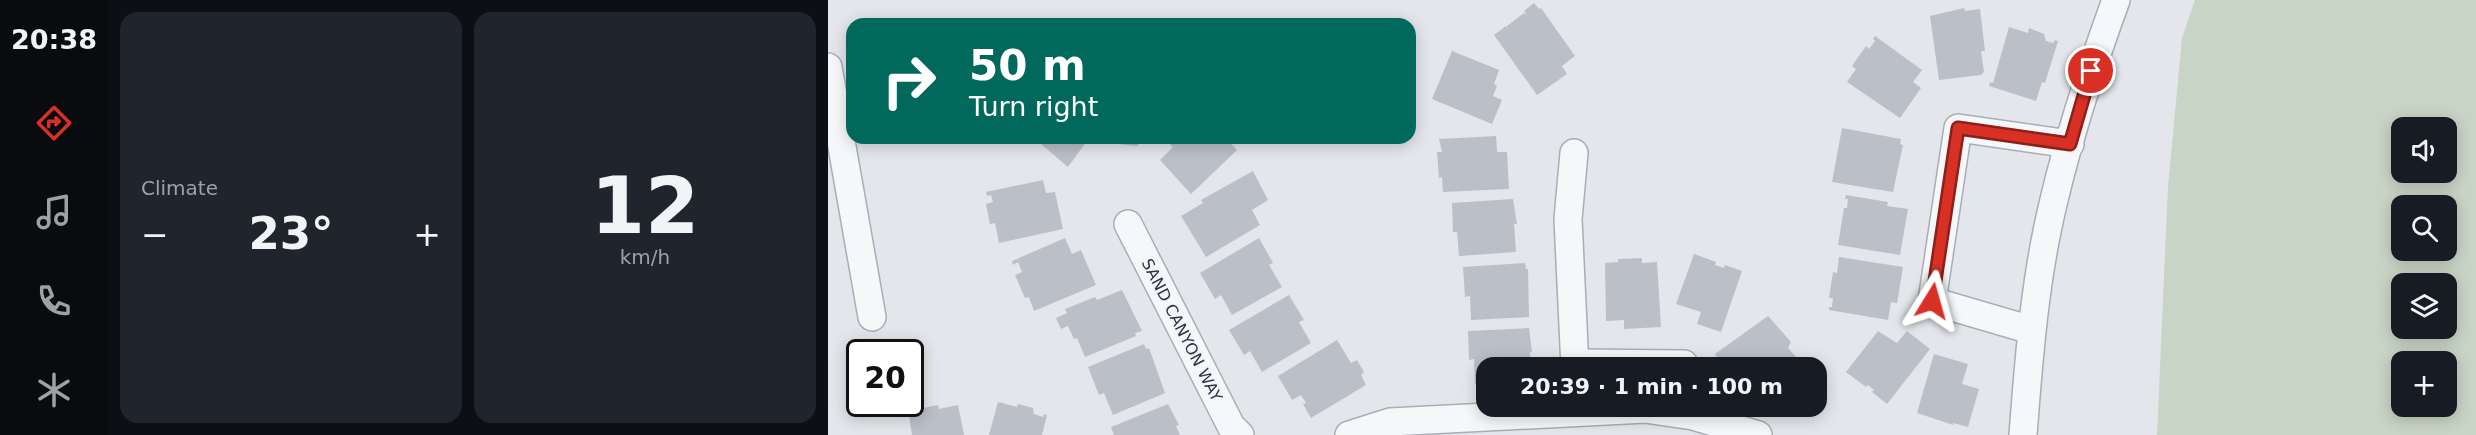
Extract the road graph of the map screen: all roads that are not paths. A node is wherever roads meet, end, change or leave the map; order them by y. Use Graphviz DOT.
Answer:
graph roads {
  1 [pos="2116,0"];
  2 [pos="828,67"];
  3 [pos="2070,144"];
  4 [pos="1574,153"];
  5 [pos="1128,224"];
  6 [pos="872,317"];
  7 [pos="2031,330"];
  8 [pos="1575,357"];
  9 [pos="1476,417"];
  10 [pos="1708,417"];
  11 [pos="1240,435"];
  12 [pos="1349,435"];
  13 [pos="1758,435"];
  14 [pos="2023,435"];
  1 -- 3 [label="street"];
  2 -- 6 [label="street"];
  3 -- 7 [label="street"];
  3 -- 7 [label="street"];
  4 -- 8 [label="street"];
  5 -- 11 [label="street, SAND CANYON WAY"];
  7 -- 14 [label="street"];
  9 -- 12 [label="street"];
  10 -- 13 [label="street"];
}
